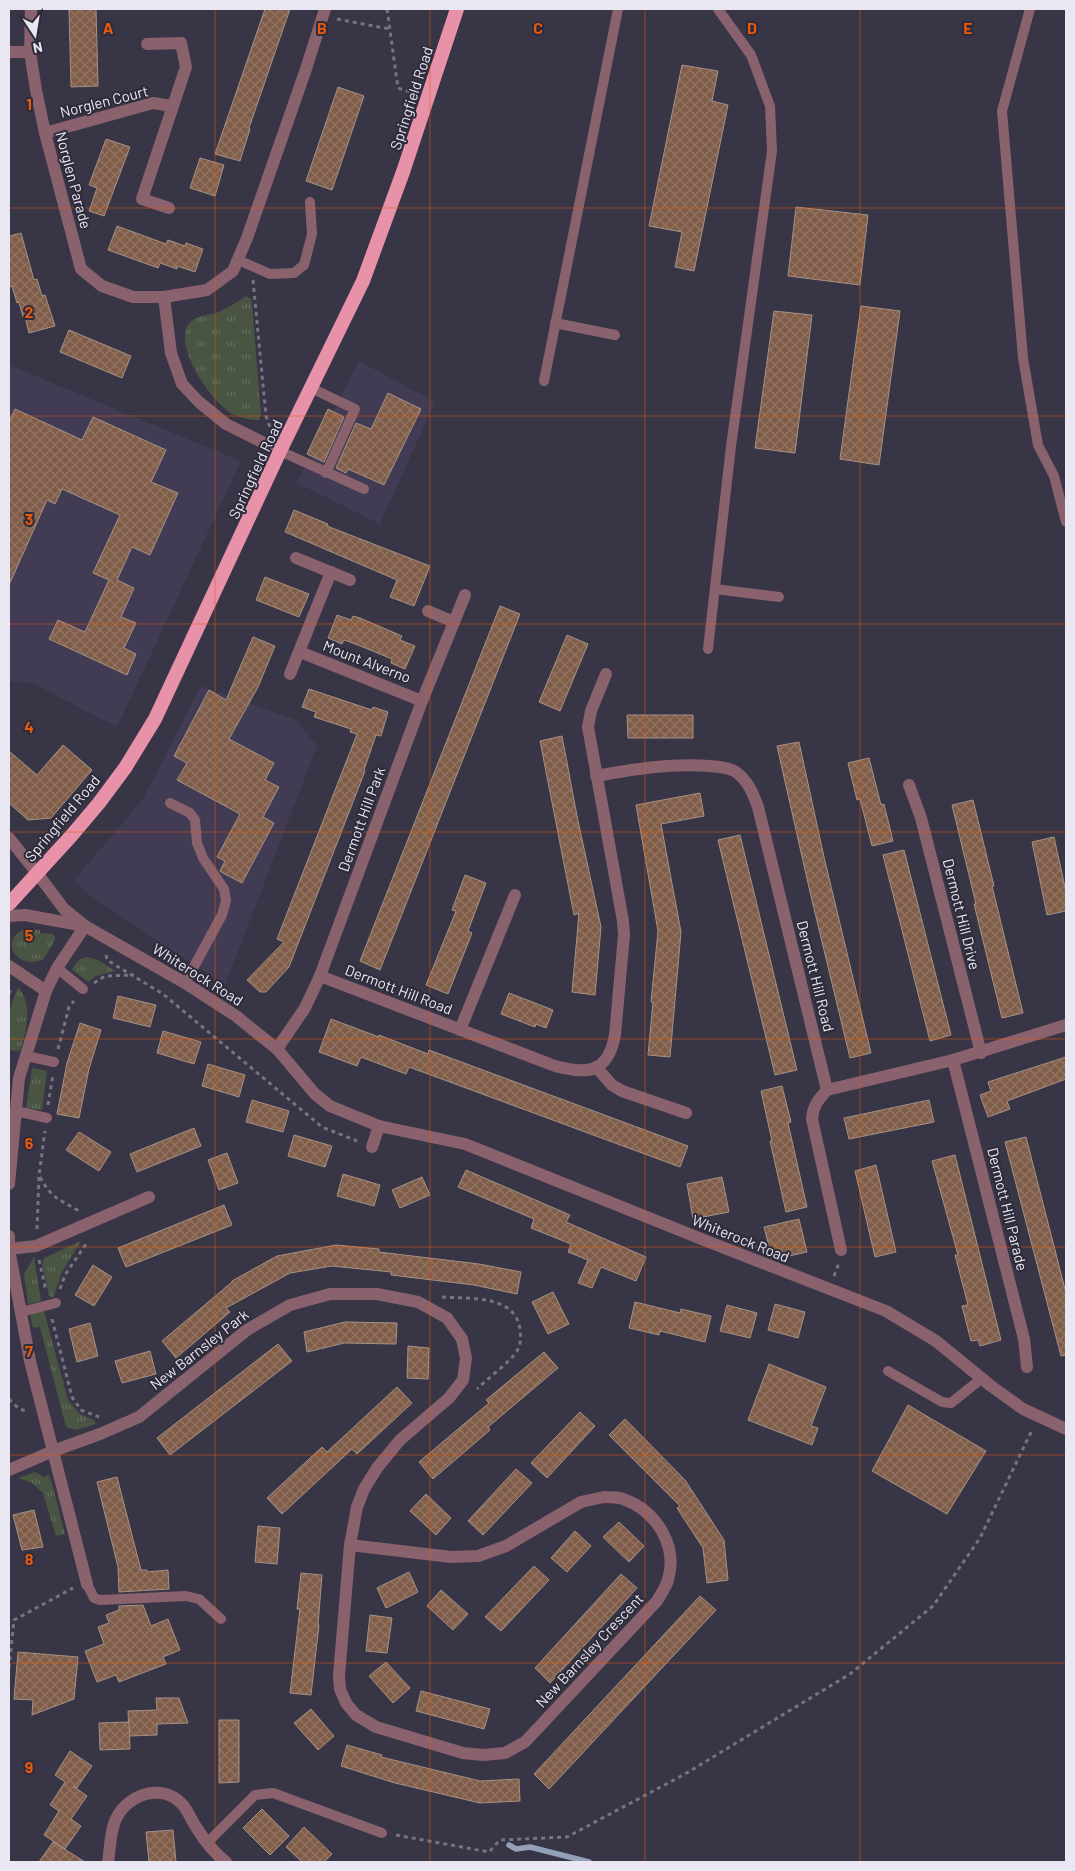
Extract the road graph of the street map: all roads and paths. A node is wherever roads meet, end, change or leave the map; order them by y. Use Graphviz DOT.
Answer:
graph roads {
  1 [pos="31,9"];
  2 [pos="387,9"];
  3 [pos="457,9"];
  4 [pos="618,9"];
  5 [pos="718,9"];
  6 [pos="1030,9"];
  7 [pos="324,13"];
  8 [pos="390,29"];
  9 [pos="147,44"];
  10 [pos="9,52"];
  11 [pos="30,52"];
  12 [pos="428,98"];
  13 [pos="172,106"];
  14 [pos="45,133"];
  15 [pos="310,202"];
  16 [pos="169,208"];
  17 [pos="235,266"];
  18 [pos="164,297"];
  19 [pos="555,323"];
  20 [pos="616,335"];
  21 [pos="544,381"];
  22 [pos="311,388"];
  23 [pos="280,451"];
  24 [pos="326,472"];
  25 [pos="364,489"];
  26 [pos="1066,522"];
  27 [pos="296,558"];
  28 [pos="331,572"];
  29 [pos="350,580"];
  30 [pos="715,589"];
  31 [pos="465,595"];
  32 [pos="779,597"];
  33 [pos="428,611"];
  34 [pos="454,622"];
  35 [pos="708,648"];
  36 [pos="300,652"];
  37 [pos="290,674"];
  38 [pos="606,674"];
  39 [pos="422,701"];
  40 [pos="596,776"];
  41 [pos="909,785"];
  42 [pos="170,803"];
  43 [pos="9,838"];
  44 [pos="38,873"];
  45 [pos="515,895"];
  46 [pos="9,904"];
  47 [pos="9,916"];
  48 [pos="85,926"];
  49 [pos="103,937"];
  50 [pos="9,966"];
  51 [pos="57,968"];
  52 [pos="134,975"];
  53 [pos="320,976"];
  54 [pos="185,983"];
  55 [pos="83,989"];
  56 [pos="46,991"];
  57 [pos="1066,1025"];
  58 [pos="460,1030"];
  59 [pos="277,1049"];
  60 [pos="980,1053"];
  61 [pos="26,1056"];
  62 [pos="953,1060"];
  63 [pos="54,1062"];
  64 [pos="596,1067"];
  65 [pos="827,1090"];
  66 [pos="16,1112"];
  67 [pos="686,1113"];
  68 [pos="47,1118"];
  69 [pos="379,1126"];
  70 [pos="372,1147"];
  71 [pos="39,1175"];
  72 [pos="9,1184"];
  73 [pos="149,1197"];
  74 [pos="96,1220"];
  75 [pos="9,1242"];
  76 [pos="36,1246"];
  77 [pos="841,1250"];
  78 [pos="829,1290"];
  79 [pos="418,1302"];
  80 [pos="52,1304"];
  81 [pos="21,1312"];
  82 [pos="1027,1367"];
  83 [pos="888,1370"];
  84 [pos="982,1379"];
  85 [pos="449,1398"];
  86 [pos="1038,1416"];
  87 [pos="118,1427"];
  88 [pos="1066,1429"];
  89 [pos="53,1451"];
  90 [pos="376,1468"];
  91 [pos="9,1470"];
  92 [pos="350,1545"];
  93 [pos="87,1582"];
  94 [pos="221,1619"];
  95 [pos="9,1668"];
  96 [pos="382,1833"];
  97 [pos="208,1844"];
  98 [pos="108,1862"];
  99 [pos="226,1862"];
  1 -- 11 [label="street, Norglen Parade"];
  2 -- 8 [label="path"];
  3 -- 12 [label="highway, Springfield Road"];
  4 -- 19 [label="lane"];
  5 -- 30 [label="lane"];
  6 -- 26 [label="lane"];
  7 -- 8 [label="path"];
  7 -- 17 [label="street"];
  8 -- 12 [label="path"];
  9 -- 13 [label="street"];
  10 -- 11 [label="street"];
  11 -- 14 [label="street, Norglen Parade"];
  12 -- 22 [label="highway, Springfield Road"];
  13 -- 14 [label="street, Norglen Court"];
  13 -- 16 [label="street"];
  14 -- 18 [label="street, Norglen Parade"];
  15 -- 17 [label="lane"];
  17 -- 18 [label="street, Norglen Parade"];
  17 -- 23 [label="path"];
  18 -- 23 [label="street"];
  19 -- 20 [label="lane"];
  19 -- 21 [label="lane"];
  22 -- 23 [label="highway, Springfield Road"];
  22 -- 24 [label="lane"];
  23 -- 24 [label="lane"];
  23 -- 44 [label="highway, Springfield Road"];
  24 -- 25 [label="lane"];
  27 -- 28 [label="street"];
  28 -- 29 [label="street"];
  28 -- 36 [label="street, Mount Alverno"];
  30 -- 32 [label="lane"];
  30 -- 35 [label="lane"];
  31 -- 34 [label="street, Dermott Hill Park"];
  33 -- 34 [label="street"];
  34 -- 39 [label="street, Dermott Hill Park"];
  36 -- 37 [label="street, Mount Alverno"];
  36 -- 39 [label="street, Mount Alverno"];
  38 -- 40 [label="street"];
  39 -- 53 [label="street, Dermott Hill Park"];
  40 -- 64 [label="street"];
  40 -- 65 [label="street, Dermott Hill Road"];
  41 -- 60 [label="street, Dermott Hill Drive"];
  42 -- 54 [label="lane"];
  43 -- 44 [label="street, Whiterock Road"];
  44 -- 46 [label="highway, Springfield Road"];
  44 -- 48 [label="street, Whiterock Road"];
  45 -- 58 [label="street"];
  47 -- 48 [label="street"];
  48 -- 49 [label="street, Whiterock Road"];
  48 -- 51 [label="street"];
  49 -- 52 [label="path"];
  49 -- 54 [label="street, Whiterock Road"];
  50 -- 56 [label="street"];
  51 -- 55 [label="lane"];
  51 -- 56 [label="street"];
  52 -- 55 [label="path"];
  52 -- 70 [label="path"];
  53 -- 58 [label="street, Dermott Hill Road"];
  53 -- 59 [label="street, Dermott Hill Park"];
  54 -- 59 [label="street, Whiterock Road"];
  55 -- 63 [label="path"];
  56 -- 61 [label="street"];
  57 -- 60 [label="street"];
  58 -- 64 [label="street, Dermott Hill Road"];
  59 -- 69 [label="street, Whiterock Road"];
  60 -- 62 [label="street"];
  61 -- 63 [label="lane"];
  61 -- 66 [label="street"];
  62 -- 65 [label="street"];
  62 -- 82 [label="street, Dermott Hill Parade"];
  63 -- 68 [label="path"];
  64 -- 67 [label="street"];
  65 -- 77 [label="street"];
  66 -- 68 [label="lane"];
  66 -- 72 [label="street"];
  68 -- 71 [label="path"];
  69 -- 70 [label="street"];
  69 -- 78 [label="street, Whiterock Road"];
  71 -- 74 [label="path"];
  71 -- 76 [label="path"];
  73 -- 74 [label="street"];
  74 -- 76 [label="street"];
  74 -- 80 [label="path"];
  75 -- 76 [label="street"];
  75 -- 81 [label="street"];
  76 -- 80 [label="path"];
  77 -- 78 [label="path"];
  78 -- 84 [label="street, Whiterock Road"];
  79 -- 85 [label="street, New Barnsley Park"];
  79 -- 85 [label="path"];
  79 -- 87 [label="street, New Barnsley Park"];
  80 -- 81 [label="lane"];
  80 -- 87 [label="path"];
  81 -- 89 [label="street"];
  83 -- 84 [label="lane"];
  84 -- 86 [label="street, Whiterock Road"];
  85 -- 90 [label="street, New Barnsley Park"];
  86 -- 88 [label="street, Whiterock Road"];
  86 -- 96 [label="path"];
  87 -- 89 [label="street, New Barnsley Park"];
  89 -- 91 [label="street, New Barnsley Park"];
  89 -- 93 [label="street"];
  90 -- 92 [label="street, New Barnsley Crescent"];
  92 -- 92 [label="street, New Barnsley Crescent"];
  93 -- 94 [label="lane"];
  93 -- 95 [label="path"];
  96 -- 97 [label="lane"];
  97 -- 98 [label="street"];
  97 -- 99 [label="street"];
}
